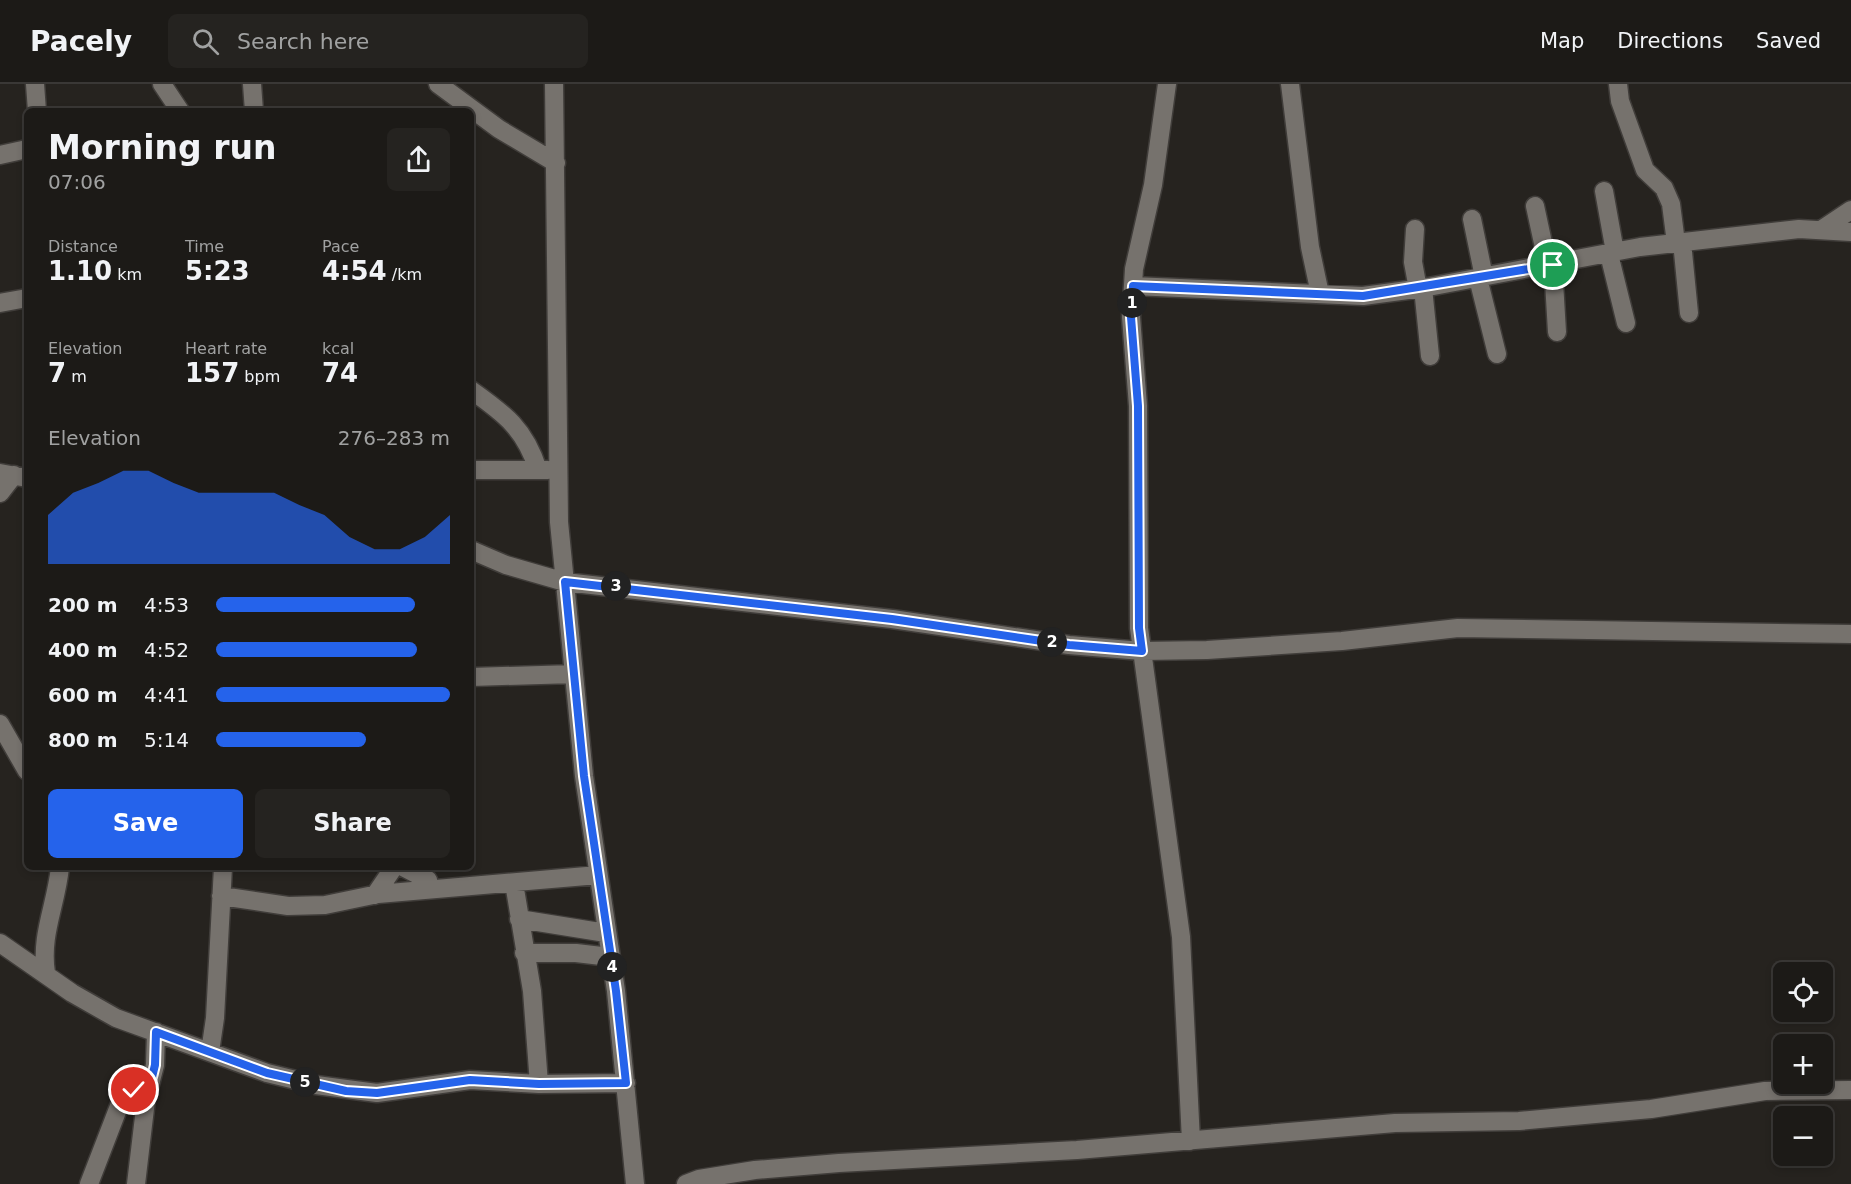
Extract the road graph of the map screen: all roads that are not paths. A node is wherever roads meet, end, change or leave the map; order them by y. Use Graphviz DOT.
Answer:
graph roads {
  1 [pos="35,84"];
  2 [pos="162,84"];
  3 [pos="252,84"];
  4 [pos="438,84"];
  5 [pos="554,84"];
  6 [pos="1167,84"];
  7 [pos="1290,84"];
  8 [pos="1618,84"];
  9 [pos="37,108"];
  10 [pos="178,108"];
  11 [pos="254,108"];
  12 [pos="471,108"];
  13 [pos="474,111"];
  14 [pos="24,151"];
  15 [pos="0,155"];
  16 [pos="556,163"];
  17 [pos="1604,191"];
  18 [pos="1534,206"];
  19 [pos="1851,210"];
  20 [pos="1472,219"];
  21 [pos="1415,229"];
  22 [pos="1821,230"];
  23 [pos="1851,232"];
  24 [pos="1679,243"];
  25 [pos="1612,253"];
  26 [pos="1550,265"];
  27 [pos="1481,278"];
  28 [pos="1133,286"];
  29 [pos="1420,289"];
  30 [pos="1320,294"];
  31 [pos="24,299"];
  32 [pos="0,303"];
  33 [pos="1689,313"];
  34 [pos="1626,323"];
  35 [pos="1557,332"];
  36 [pos="1497,354"];
  37 [pos="1430,356"];
  38 [pos="474,392"];
  39 [pos="474,470"];
  40 [pos="538,470"];
  41 [pos="559,471"];
  42 [pos="14,475"];
  43 [pos="0,493"];
  44 [pos="474,551"];
  45 [pos="565,582"];
  46 [pos="1851,634"];
  47 [pos="1142,651"];
  48 [pos="574,674"];
  49 [pos="474,677"];
  50 [pos="0,724"];
  51 [pos="24,766"];
  52 [pos="60,870"];
  53 [pos="223,870"];
  54 [pos="392,870"];
  55 [pos="409,870"];
  56 [pos="598,875"];
  57 [pos="428,879"];
  58 [pos="514,883"];
  59 [pos="375,895"];
  60 [pos="221,896"];
  61 [pos="519,919"];
  62 [pos="606,933"];
  63 [pos="0,944"];
  64 [pos="524,953"];
  65 [pos="610,957"];
  66 [pos="46,973"];
  67 [pos="156,1032"];
  68 [pos="210,1052"];
  69 [pos="151,1081"];
  70 [pos="626,1083"];
  71 [pos="539,1084"];
  72 [pos="1851,1090"];
  73 [pos="1191,1141"];
  74 [pos="89,1184"];
  75 [pos="136,1184"];
  76 [pos="635,1184"];
  77 [pos="686,1184"];
  1 -- 9 [label="street"];
  2 -- 10 [label="street"];
  3 -- 11 [label="street"];
  4 -- 12 [label="street"];
  5 -- 16 [label="street"];
  6 -- 28 [label="street"];
  7 -- 30 [label="street"];
  8 -- 24 [label="street"];
  13 -- 16 [label="street"];
  14 -- 15 [label="street"];
  16 -- 41 [label="street"];
  17 -- 25 [label="street"];
  18 -- 26 [label="street"];
  19 -- 22 [label="street"];
  20 -- 27 [label="street"];
  21 -- 29 [label="street"];
  22 -- 23 [label="street"];
  22 -- 24 [label="street"];
  24 -- 25 [label="street"];
  24 -- 33 [label="street"];
  25 -- 26 [label="street"];
  25 -- 34 [label="street"];
  26 -- 27 [label="street"];
  26 -- 35 [label="street"];
  27 -- 29 [label="street"];
  27 -- 36 [label="street"];
  28 -- 30 [label="street"];
  28 -- 47 [label="street"];
  29 -- 30 [label="street"];
  29 -- 37 [label="street"];
  31 -- 32 [label="street"];
  38 -- 40 [label="street"];
  39 -- 40 [label="street"];
  40 -- 41 [label="street"];
  41 -- 45 [label="street"];
  42 -- 43 [label="street"];
  44 -- 45 [label="street"];
  45 -- 47 [label="street"];
  45 -- 48 [label="street"];
  46 -- 47 [label="street"];
  47 -- 73 [label="street"];
  48 -- 49 [label="street"];
  48 -- 56 [label="street"];
  50 -- 51 [label="street"];
  52 -- 66 [label="street"];
  53 -- 60 [label="street"];
  54 -- 59 [label="street"];
  55 -- 57 [label="street"];
  56 -- 58 [label="street"];
  56 -- 62 [label="street"];
  57 -- 58 [label="street"];
  57 -- 59 [label="street"];
  58 -- 61 [label="street"];
  59 -- 60 [label="street"];
  60 -- 68 [label="street"];
  61 -- 62 [label="street"];
  61 -- 64 [label="street"];
  62 -- 65 [label="street"];
  63 -- 66 [label="street"];
  64 -- 65 [label="street"];
  64 -- 71 [label="street"];
  65 -- 70 [label="street"];
  66 -- 67 [label="street"];
  67 -- 68 [label="street"];
  67 -- 69 [label="street"];
  68 -- 71 [label="street"];
  69 -- 74 [label="street"];
  69 -- 75 [label="street"];
  70 -- 71 [label="street"];
  70 -- 76 [label="street"];
  72 -- 73 [label="street"];
  73 -- 77 [label="street"];
}
